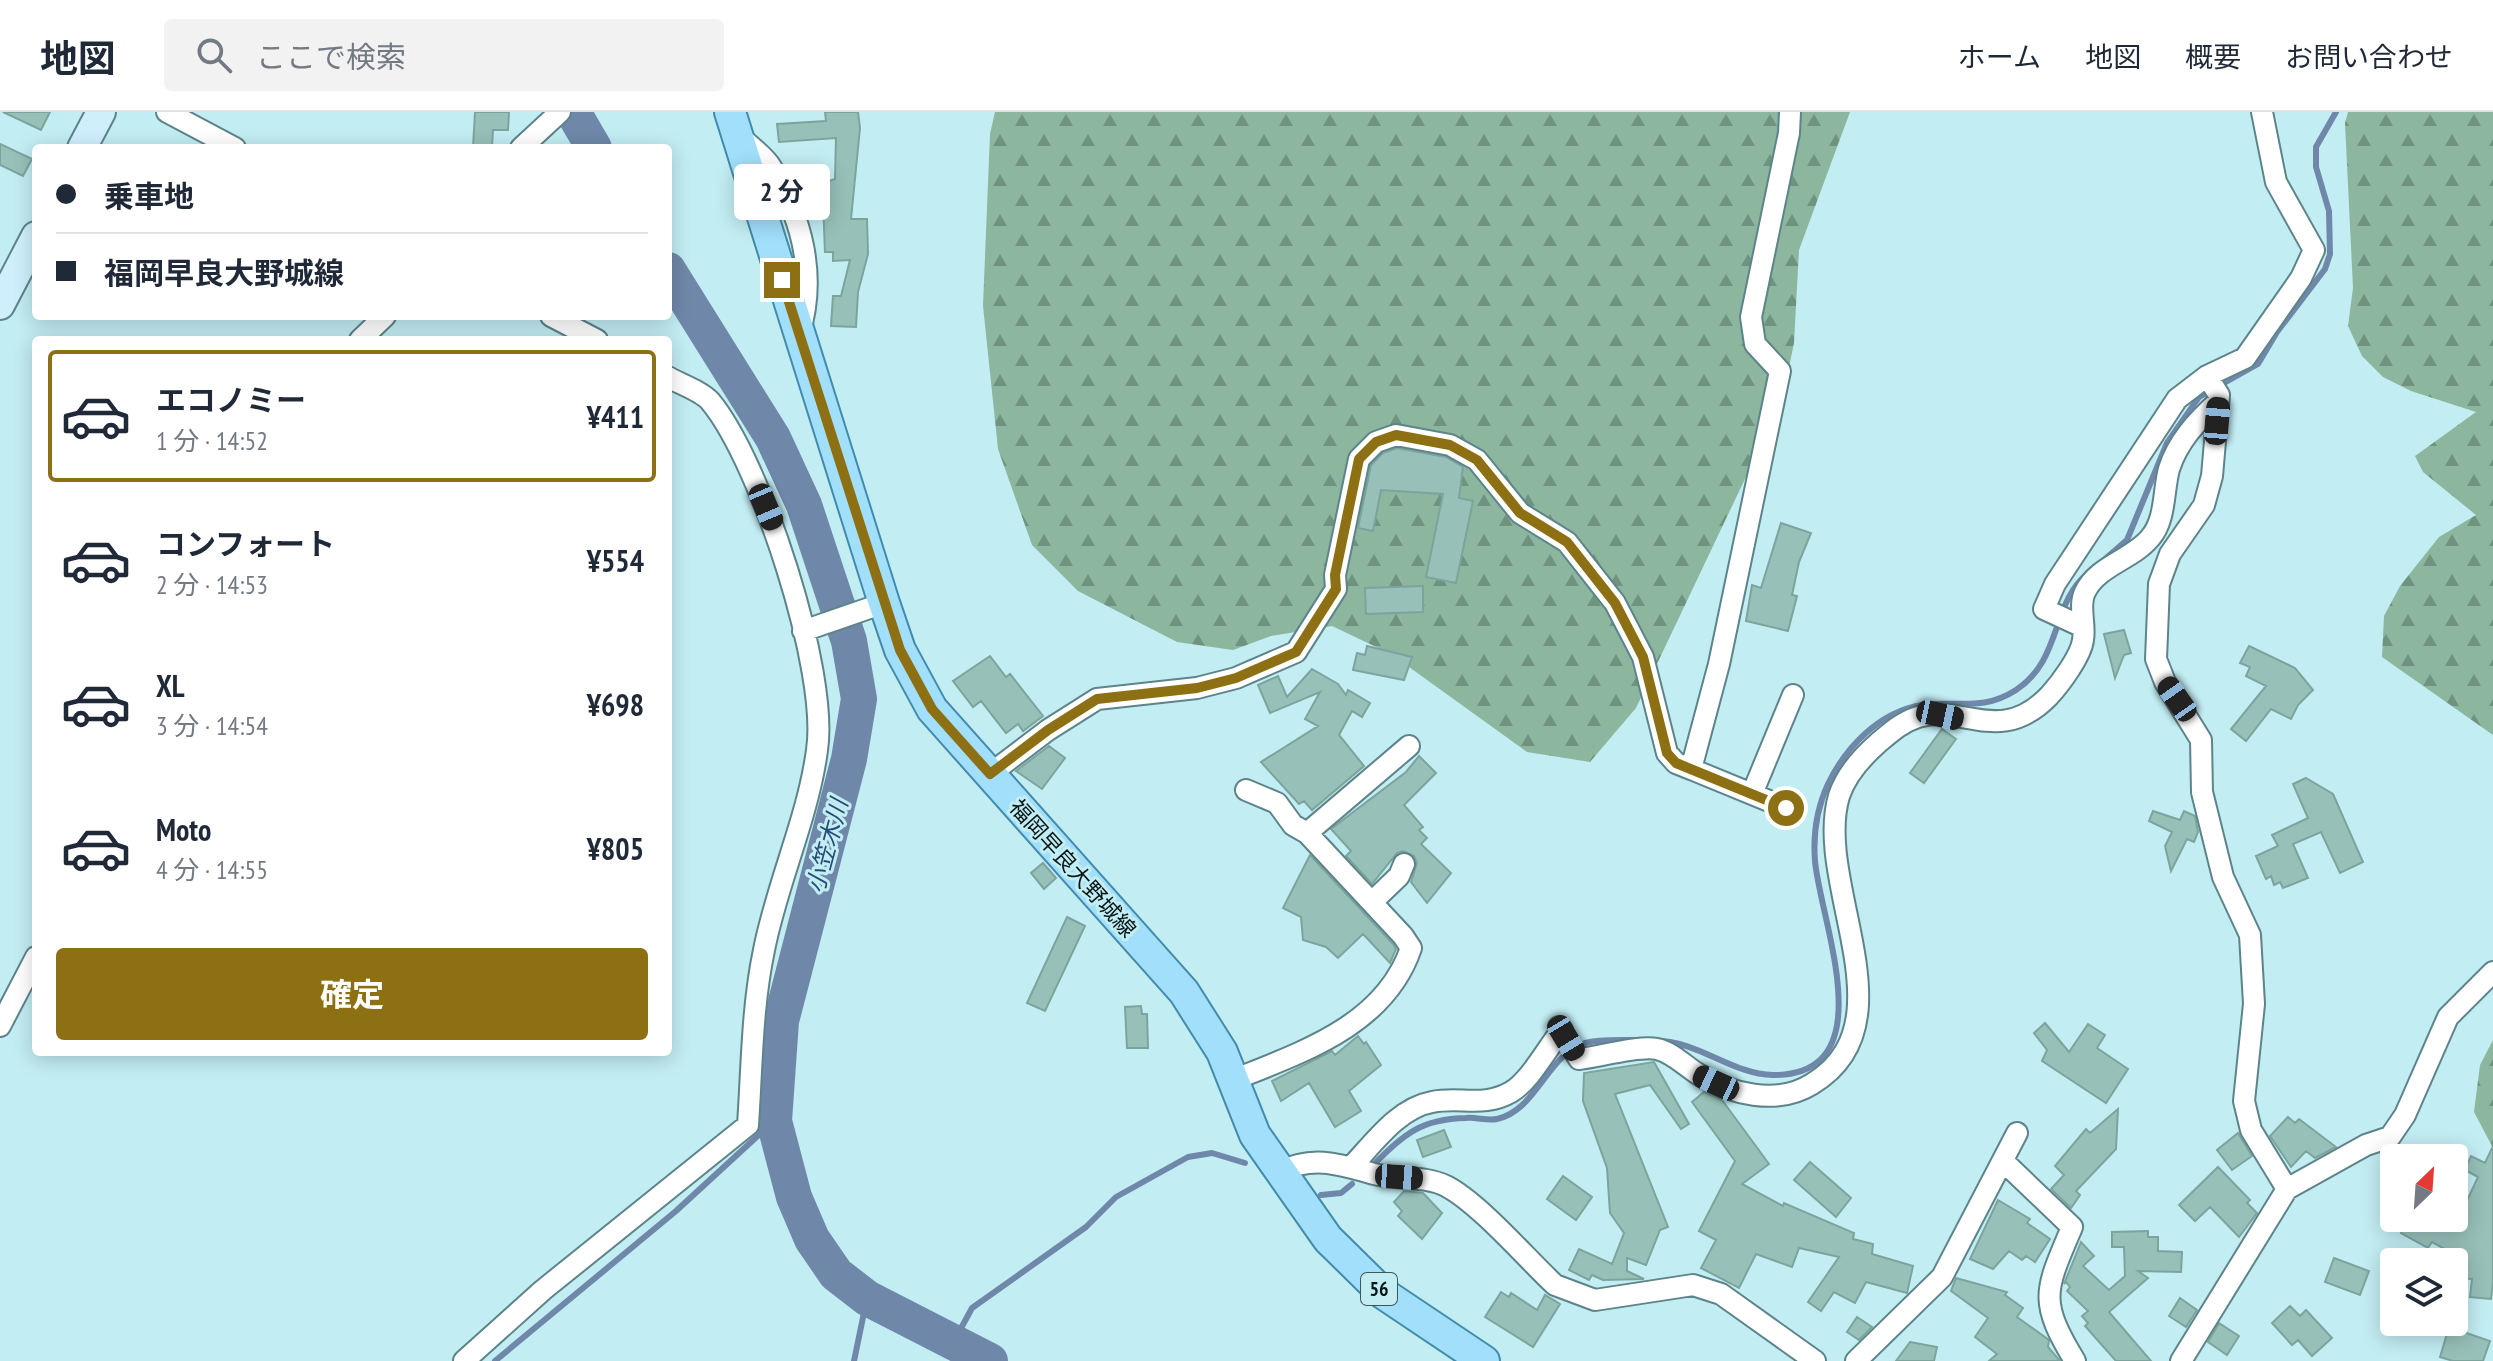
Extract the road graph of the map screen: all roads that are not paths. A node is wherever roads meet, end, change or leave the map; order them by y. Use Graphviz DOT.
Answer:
graph roads {
  1 [pos="101,112"];
  2 [pos="167,112"];
  3 [pos="1790,112"];
  4 [pos="2262,112"];
  5 [pos="552,118"];
  6 [pos="734,123"];
  7 [pos="84,144"];
  8 [pos="227,144"];
  9 [pos="525,144"];
  10 [pos="32,244"];
  11 [pos="0,305"];
  12 [pos="381,320"];
  13 [pos="559,320"];
  14 [pos="364,336"];
  15 [pos="589,336"];
  16 [pos="2207,376"];
  17 [pos="672,379"];
  18 [pos="2219,398"];
  19 [pos="884,603"];
  20 [pos="2079,625"];
  21 [pos="803,631"];
  22 [pos="1793,695"];
  23 [pos="1409,746"];
  24 [pos="1691,769"];
  25 [pos="990,774"];
  26 [pos="1246,790"];
  27 [pos="1752,794"];
  28 [pos="1786,808"];
  29 [pos="1307,833"];
  30 [pos="1404,864"];
  31 [pos="1372,902"];
  32 [pos="32,965"];
  33 [pos="2493,972"];
  34 [pos="0,1026"];
  35 [pos="1233,1080"];
  36 [pos="2017,1133"];
  37 [pos="2003,1161"];
  38 [pos="1351,1167"];
  39 [pos="1279,1172"];
  40 [pos="2287,1189"];
  41 [pos="464,1361"];
  42 [pos="1484,1361"];
  43 [pos="1815,1361"];
  44 [pos="1856,1361"];
  45 [pos="2075,1361"];
  46 [pos="2181,1361"];
  1 -- 7 [label="main road"];
  2 -- 8 [label="street"];
  3 -- 24 [label="street"];
  4 -- 16 [label="street"];
  5 -- 9 [label="street"];
  6 -- 19 [label="main road, 福岡早良大野城線 / 56"];
  10 -- 11 [label="main road"];
  12 -- 14 [label="street"];
  13 -- 15 [label="street"];
  16 -- 18 [label="street"];
  16 -- 20 [label="street"];
  17 -- 21 [label="street"];
  18 -- 20 [label="street"];
  18 -- 40 [label="street"];
  19 -- 21 [label="street"];
  19 -- 25 [label="main road, 福岡早良大野城線 / 56"];
  20 -- 38 [label="street"];
  21 -- 41 [label="street"];
  22 -- 27 [label="street"];
  23 -- 29 [label="street"];
  24 -- 25 [label="street"];
  24 -- 27 [label="street"];
  25 -- 35 [label="main road, 福岡早良大野城線 / 56"];
  26 -- 29 [label="street"];
  27 -- 28 [label="street"];
  29 -- 31 [label="street"];
  30 -- 31 [label="street"];
  31 -- 35 [label="street"];
  32 -- 34 [label="street"];
  33 -- 40 [label="street"];
  35 -- 39 [label="main road, 福岡早良大野城線 / 56"];
  36 -- 37 [label="street"];
  37 -- 44 [label="street"];
  37 -- 45 [label="street"];
  38 -- 39 [label="street"];
  38 -- 43 [label="street"];
  39 -- 42 [label="main road, 福岡早良大野城線 / 56"];
  40 -- 46 [label="street"];
}
